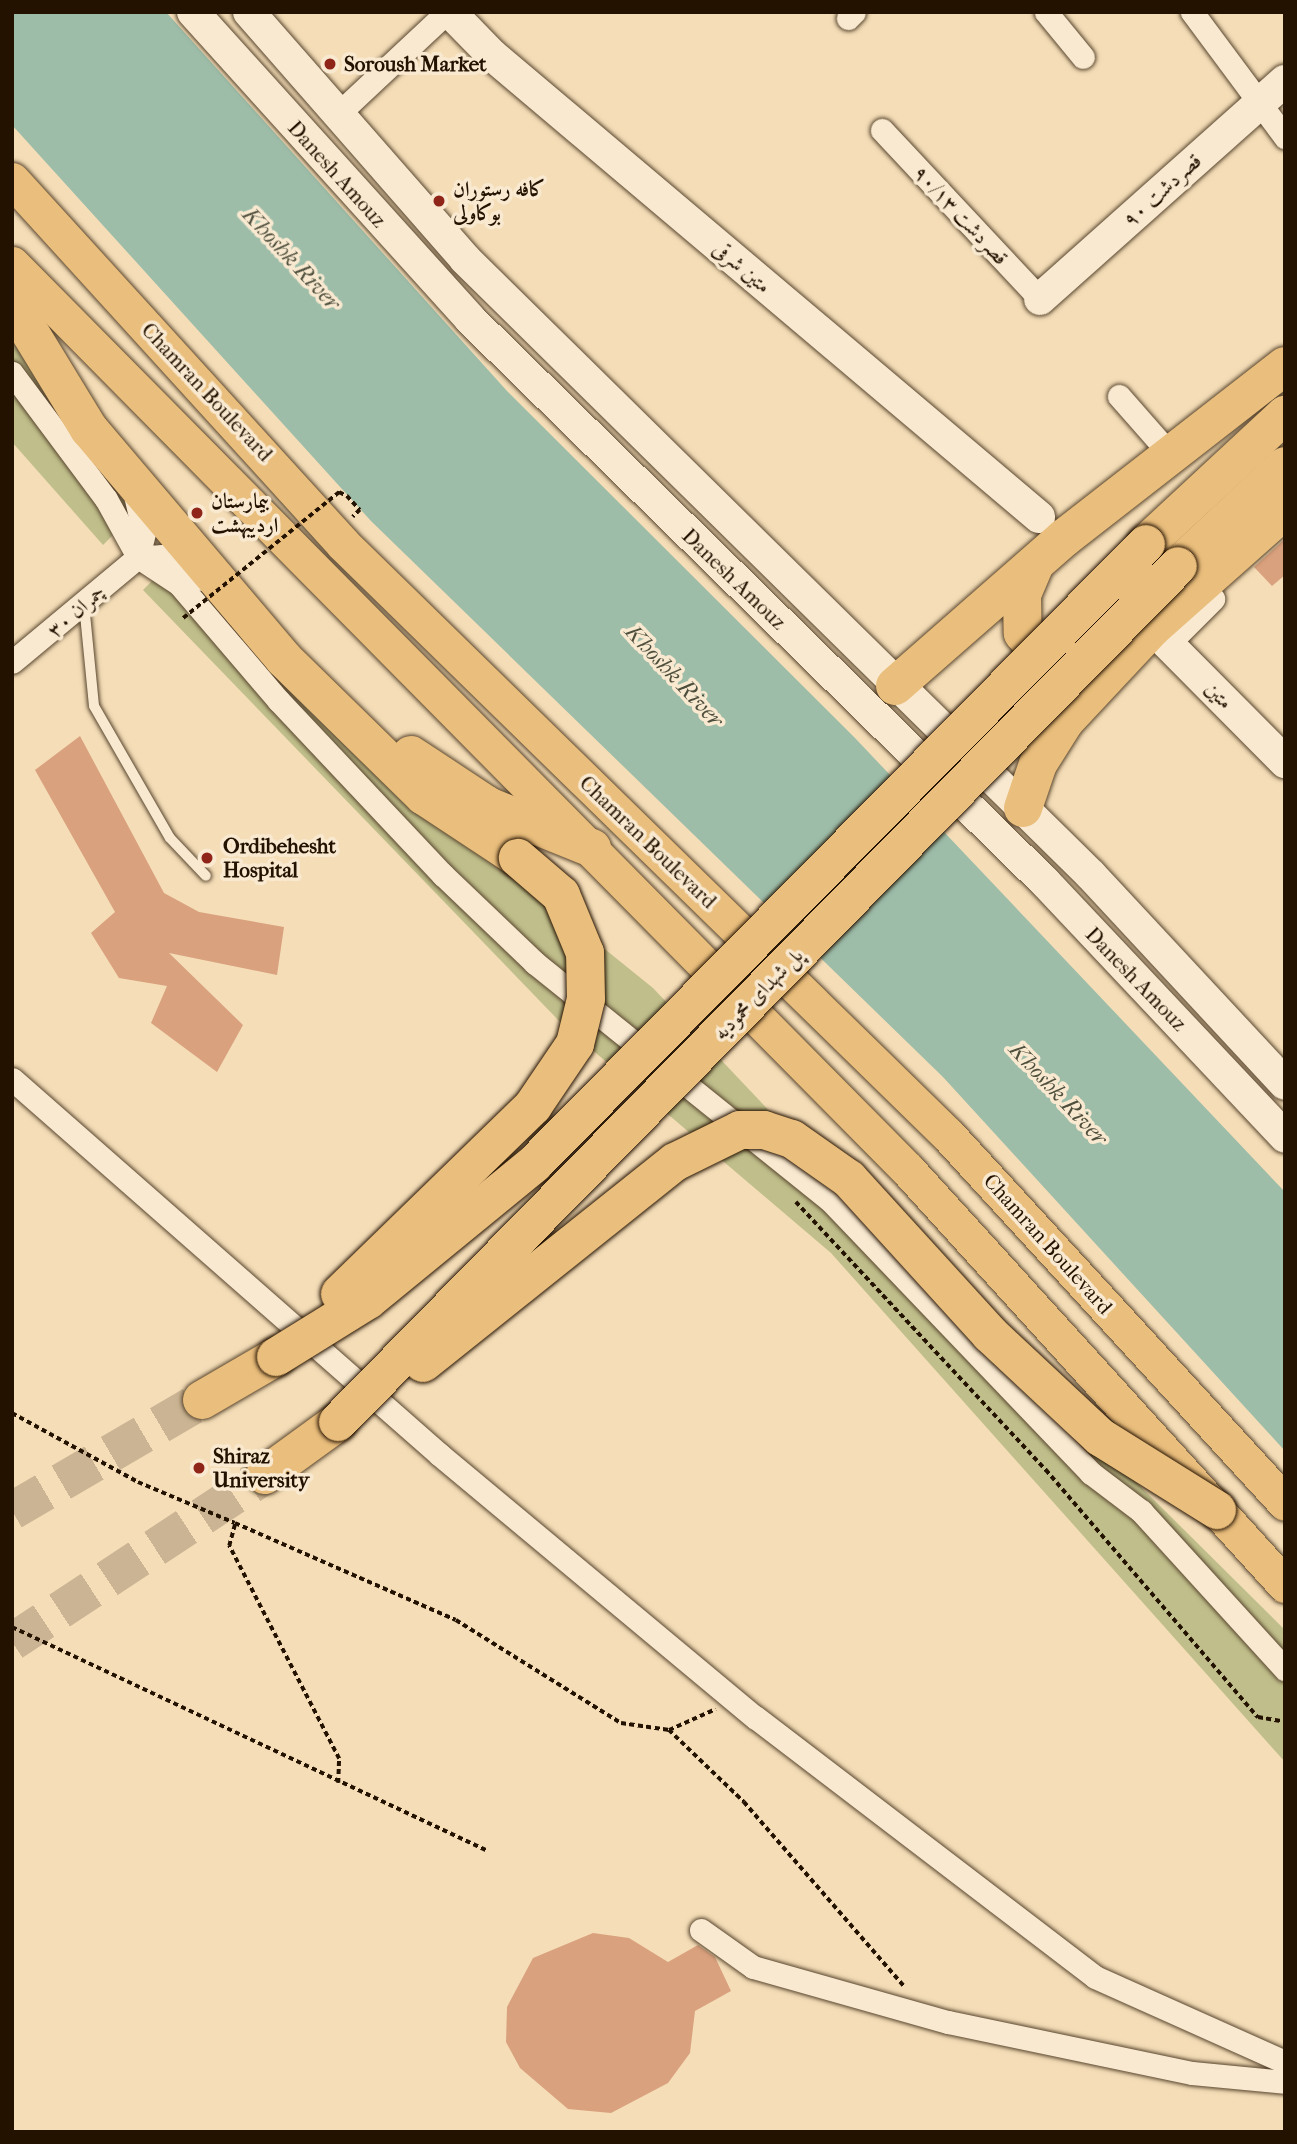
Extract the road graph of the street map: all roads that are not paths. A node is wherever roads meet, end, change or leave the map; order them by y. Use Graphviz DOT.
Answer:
graph roads {
  1 [pos="192,12"];
  2 [pos="248,12"];
  3 [pos="448,12"];
  4 [pos="1046,12"];
  5 [pos="1192,12"];
  6 [pos="1083,57"];
  7 [pos="1285,81"];
  8 [pos="1260,104"];
  9 [pos="339,113"];
  10 [pos="882,130"];
  11 [pos="1285,137"];
  12 [pos="12,180"];
  13 [pos="12,264"];
  14 [pos="1040,299"];
  15 [pos="12,303"];
  16 [pos="1285,366"];
  17 [pos="12,373"];
  18 [pos="1119,396"];
  19 [pos="1285,415"];
  20 [pos="89,429"];
  21 [pos="1170,454"];
  22 [pos="1285,466"];
  23 [pos="1285,510"];
  24 [pos="1039,517"];
  25 [pos="138,557"];
  26 [pos="1035,562"];
  27 [pos="1213,599"];
  28 [pos="84,604"];
  29 [pos="1151,640"];
  30 [pos="284,659"];
  31 [pos="12,662"];
  32 [pos="895,686"];
  33 [pos="318,695"];
  34 [pos="1285,762"];
  35 [pos="1023,808"];
  36 [pos="592,848"];
  37 [pos="206,876"];
  38 [pos="12,1079"];
  39 [pos="1285,1084"];
  40 [pos="1285,1137"];
  41 [pos="276,1357"];
  42 [pos="202,1401"];
  43 [pos="338,1422"];
  44 [pos="265,1475"];
  45 [pos="1285,1503"];
  46 [pos="1217,1510"];
  47 [pos="1285,1585"];
  48 [pos="1285,1669"];
  49 [pos="701,1930"];
  50 [pos="1285,2062"];
  51 [pos="1285,2082"];
  1 -- 40 [label="main road, Danesh Amouz"];
  2 -- 9 [label="main road, Danesh Amouz"];
  3 -- 9 [label="street"];
  3 -- 24 [label="main road, متین شرقی"];
  4 -- 6 [label="street"];
  5 -- 8 [label="street"];
  7 -- 8 [label="main road, ۹۰ قصردشت"];
  8 -- 11 [label="street"];
  8 -- 14 [label="main road, ۹۰ قصردشت"];
  9 -- 32 [label="main road, Danesh Amouz"];
  10 -- 14 [label="street, ۹۰/۱۳ قصردشت"];
  12 -- 45 [label="main road, Chamran Boulevard"];
  13 -- 36 [label="main road, Chamran Boulevard"];
  15 -- 20 [label="highway"];
  16 -- 21 [label="highway"];
  17 -- 25 [label="street"];
  18 -- 21 [label="street"];
  19 -- 41 [label="highway, پل شهدای محمودیه, bridge"];
  20 -- 25 [label="street"];
  20 -- 30 [label="highway"];
  21 -- 26 [label="highway"];
  22 -- 43 [label="highway, پل شهدای محمودیه, bridge"];
  23 -- 29 [label="highway"];
  25 -- 28 [label="street, ۳۰ چمران"];
  25 -- 30 [label="street"];
  25 -- 48 [label="street"];
  26 -- 29 [label="highway"];
  26 -- 32 [label="highway"];
  27 -- 29 [label="street"];
  28 -- 31 [label="street, ۳۰ چمران"];
  28 -- 37 [label="lane"];
  29 -- 34 [label="main road, متین"];
  29 -- 35 [label="highway"];
  30 -- 33 [label="highway"];
  32 -- 35 [label="main road, Danesh Amouz"];
  33 -- 36 [label="highway"];
  33 -- 41 [label="highway, bridge"];
  35 -- 39 [label="main road, Danesh Amouz"];
  36 -- 46 [label="main road, Chamran Boulevard"];
  38 -- 50 [label="street"];
  41 -- 42 [label="highway"];
  43 -- 44 [label="highway"];
  43 -- 46 [label="highway, bridge"];
  46 -- 47 [label="main road, Chamran Boulevard"];
  49 -- 51 [label="street"];
}
